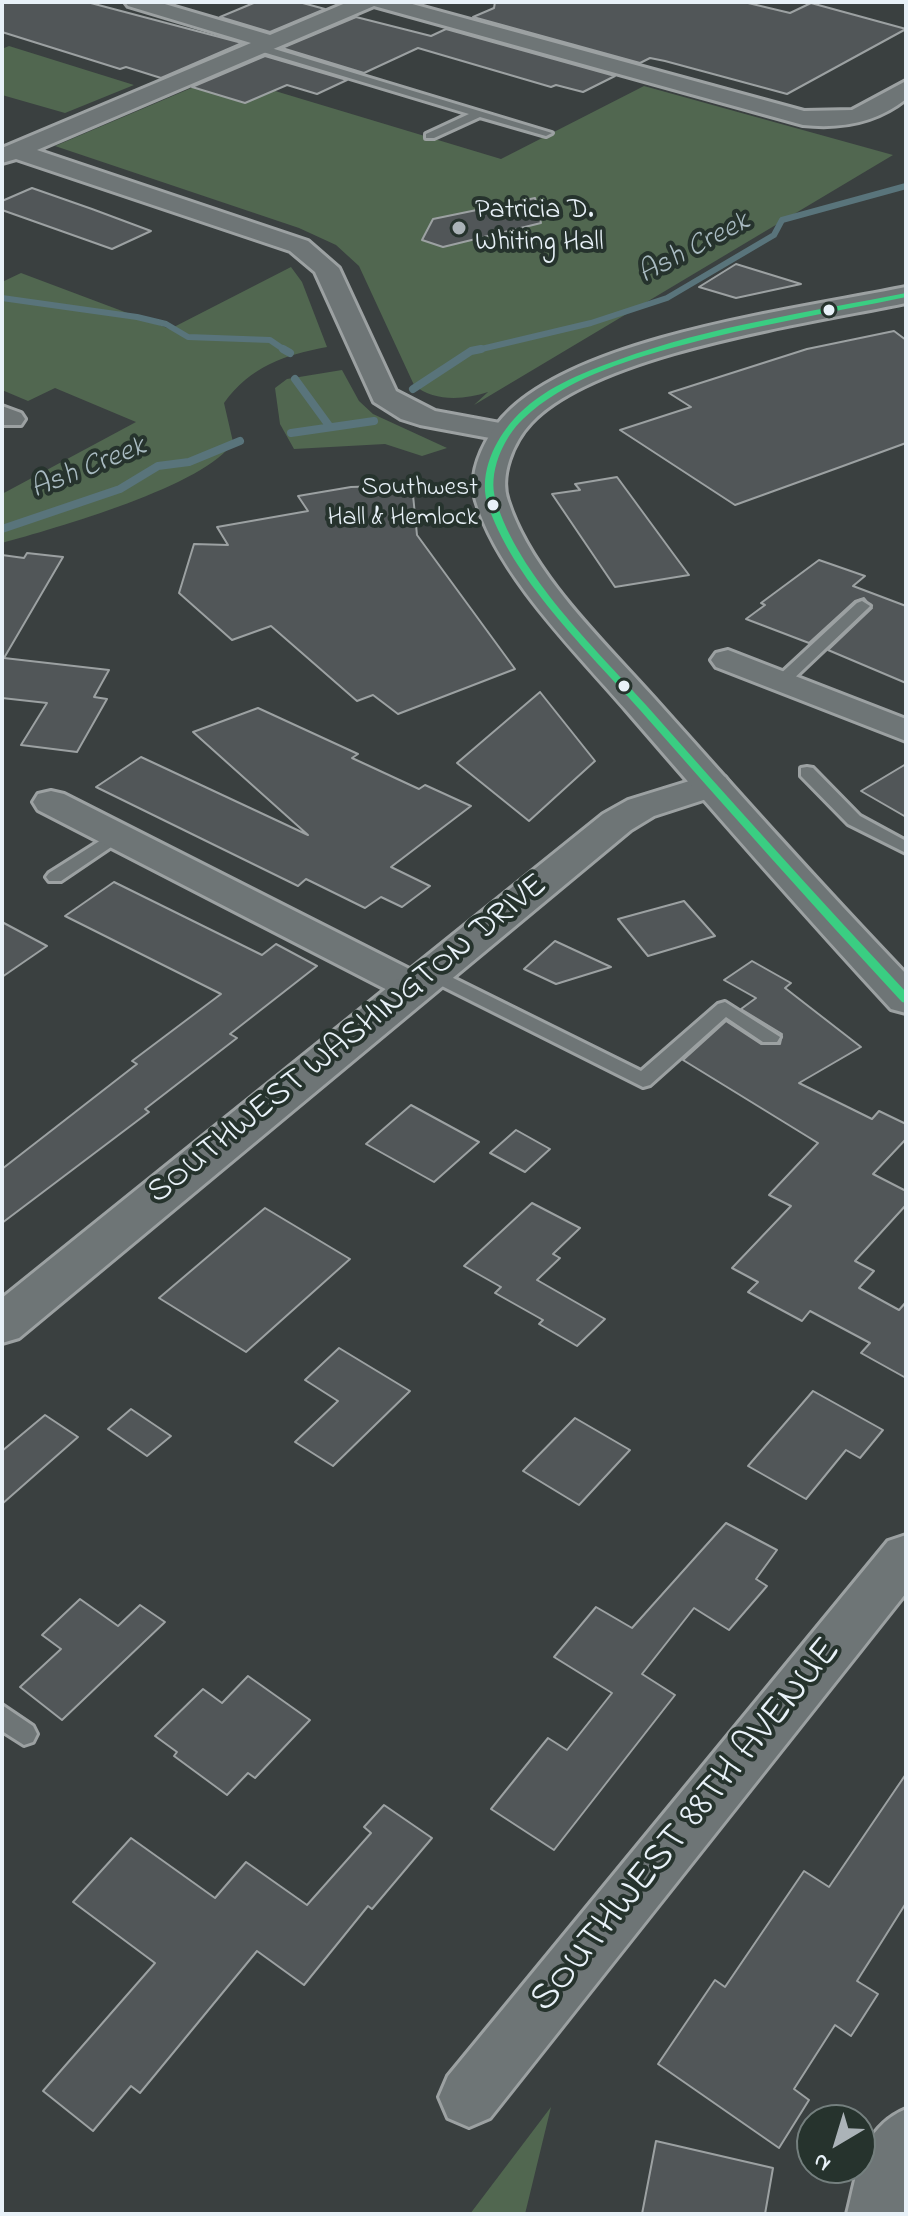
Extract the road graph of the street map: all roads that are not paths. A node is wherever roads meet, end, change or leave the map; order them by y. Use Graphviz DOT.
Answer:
graph roads {
  1 [pos="135,2"];
  2 [pos="366,2"];
  3 [pos="381,2"];
  4 [pos="264,44"];
  5 [pos="906,88"];
  6 [pos="479,113"];
  7 [pos="546,133"];
  8 [pos="430,136"];
  9 [pos="9,154"];
  10 [pos="906,295"];
  11 [pos="506,432"];
  12 [pos="862,606"];
  13 [pos="728,660"];
  14 [pos="782,681"];
  15 [pos="906,731"];
  16 [pos="807,772"];
  17 [pos="712,785"];
  18 [pos="51,802"];
  19 [pos="117,835"];
  20 [pos="906,848"];
  21 [pos="55,877"];
  22 [pos="424,981"];
  23 [pos="906,999"];
  24 [pos="770,1037"];
  25 [pos="2,1325"];
  26 [pos="906,1556"];
  27 [pos="2,1716"];
  28 [pos="24,1734"];
  29 [pos="469,2097"];
  30 [pos="906,2140"];
  31 [pos="879,2214"];
  1 -- 4 [label="street"];
  2 -- 4 [label="street"];
  3 -- 5 [label="street"];
  4 -- 6 [label="lane"];
  4 -- 9 [label="street"];
  6 -- 7 [label="lane"];
  6 -- 8 [label="lane"];
  9 -- 11 [label="street"];
  10 -- 11 [label="main road"];
  11 -- 17 [label="main road"];
  12 -- 14 [label="lane"];
  13 -- 14 [label="street"];
  14 -- 15 [label="street"];
  16 -- 20 [label="lane"];
  17 -- 22 [label="main road, SOUTHWEST WASHINGTON DRIVE"];
  17 -- 23 [label="main road"];
  18 -- 19 [label="street"];
  19 -- 21 [label="lane"];
  19 -- 22 [label="street"];
  22 -- 24 [label="lane"];
  22 -- 25 [label="main road, SOUTHWEST WASHINGTON DRIVE"];
  26 -- 29 [label="street, SOUTHWEST 88TH AVENUE"];
  27 -- 28 [label="lane"];
  30 -- 31 [label="street"];
}
